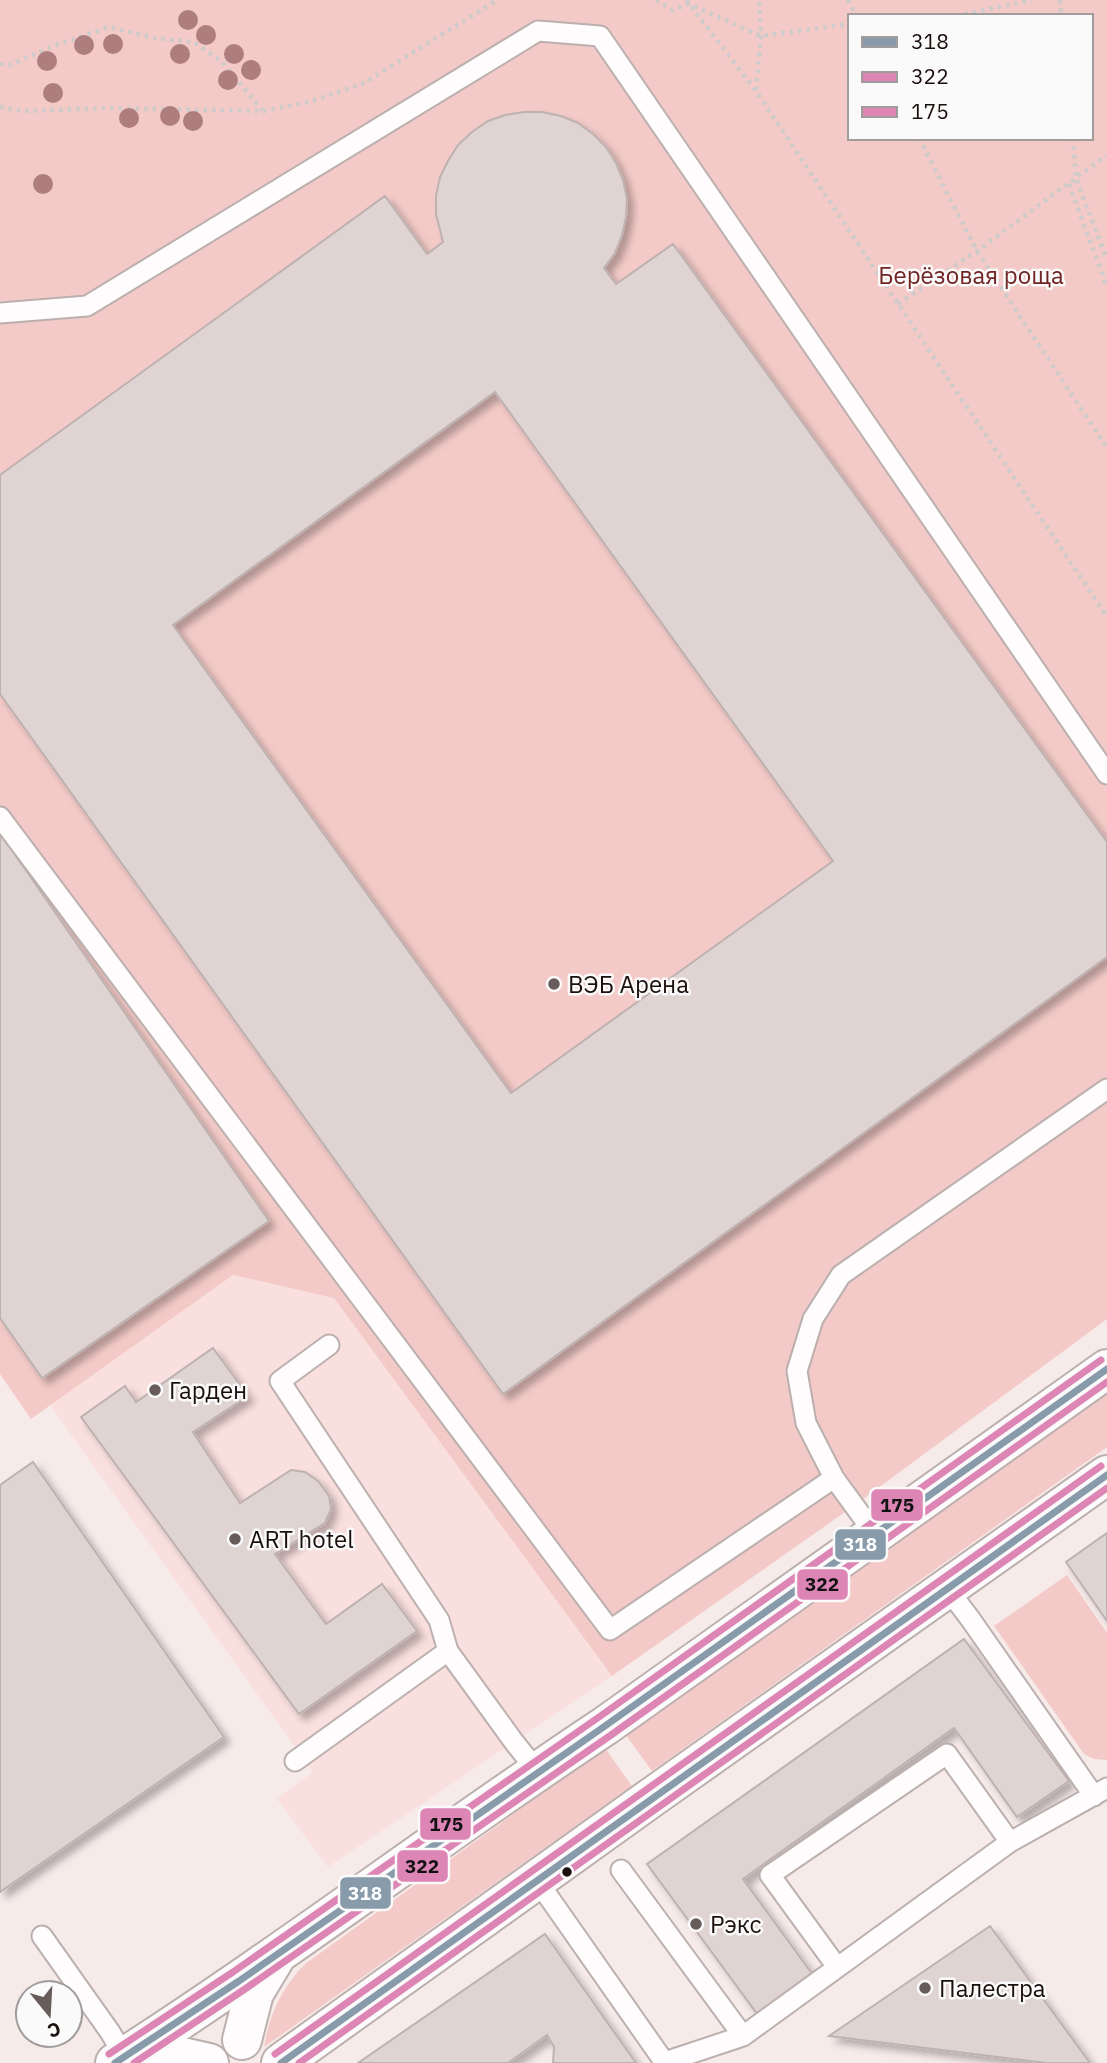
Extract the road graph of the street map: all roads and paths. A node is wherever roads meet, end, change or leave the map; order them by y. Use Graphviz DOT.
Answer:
graph roads {
  1 [pos="497,0"];
  2 [pos="656,0"];
  3 [pos="759,0"];
  4 [pos="1032,0"];
  5 [pos="688,2"];
  6 [pos="966,14"];
  7 [pos="848,24"];
  8 [pos="761,36"];
  9 [pos="0,64"];
  10 [pos="756,91"];
  11 [pos="0,107"];
  12 [pos="262,111"];
  13 [pos="920,140"];
  14 [pos="1073,140"];
  15 [pos="1107,155"];
  16 [pos="1076,178"];
  17 [pos="1069,184"];
  18 [pos="977,251"];
  19 [pos="1107,260"];
  20 [pos="1107,287"];
  21 [pos="898,304"];
  22 [pos="0,313"];
  23 [pos="1107,448"];
  24 [pos="1107,617"];
  25 [pos="1107,774"];
  26 [pos="0,817"];
  27 [pos="1107,1089"];
  28 [pos="329,1345"];
  29 [pos="1107,1369"];
  30 [pos="1107,1475"];
  31 [pos="834,1478"];
  32 [pos="875,1534"];
  33 [pos="947,1588"];
  34 [pos="448,1651"];
  35 [pos="295,1761"];
  36 [pos="537,1771"];
  37 [pos="1100,1792"];
  38 [pos="1010,1842"];
  39 [pos="621,1870"];
  40 [pos="537,1880"];
  41 [pos="42,1936"];
  42 [pos="278,1953"];
  43 [pos="836,1967"];
  44 [pos="743,2036"];
  45 [pos="242,2040"];
  46 [pos="120,2060"];
  47 [pos="209,2063"];
  48 [pos="281,2063"];
  49 [pos="665,2063"];
  1 -- 12 [label="path"];
  2 -- 5 [label="path"];
  3 -- 8 [label="path"];
  4 -- 6 [label="path"];
  5 -- 8 [label="path"];
  5 -- 10 [label="path"];
  7 -- 8 [label="path"];
  8 -- 10 [label="path"];
  9 -- 12 [label="path"];
  10 -- 21 [label="path"];
  11 -- 12 [label="path"];
  13 -- 18 [label="path"];
  14 -- 16 [label="path"];
  15 -- 16 [label="path"];
  16 -- 17 [label="path"];
  16 -- 19 [label="path"];
  17 -- 18 [label="path"];
  17 -- 20 [label="path"];
  18 -- 21 [label="path"];
  18 -- 23 [label="path"];
  21 -- 24 [label="path"];
  22 -- 25 [label="lane"];
  26 -- 31 [label="lane"];
  27 -- 31 [label="lane"];
  28 -- 34 [label="lane"];
  29 -- 32 [label="street"];
  30 -- 33 [label="street"];
  31 -- 32 [label="lane"];
  32 -- 36 [label="street"];
  33 -- 37 [label="lane"];
  33 -- 40 [label="street"];
  34 -- 35 [label="lane"];
  34 -- 36 [label="lane"];
  36 -- 42 [label="street"];
  37 -- 38 [label="lane"];
  38 -- 43 [label="lane"];
  38 -- 43 [label="lane"];
  39 -- 44 [label="lane"];
  40 -- 48 [label="street"];
  40 -- 49 [label="lane"];
  41 -- 46 [label="lane"];
  42 -- 45 [label="street"];
  42 -- 46 [label="street"];
  43 -- 44 [label="lane"];
  44 -- 49 [label="lane"];
  46 -- 47 [label="street"];
}
